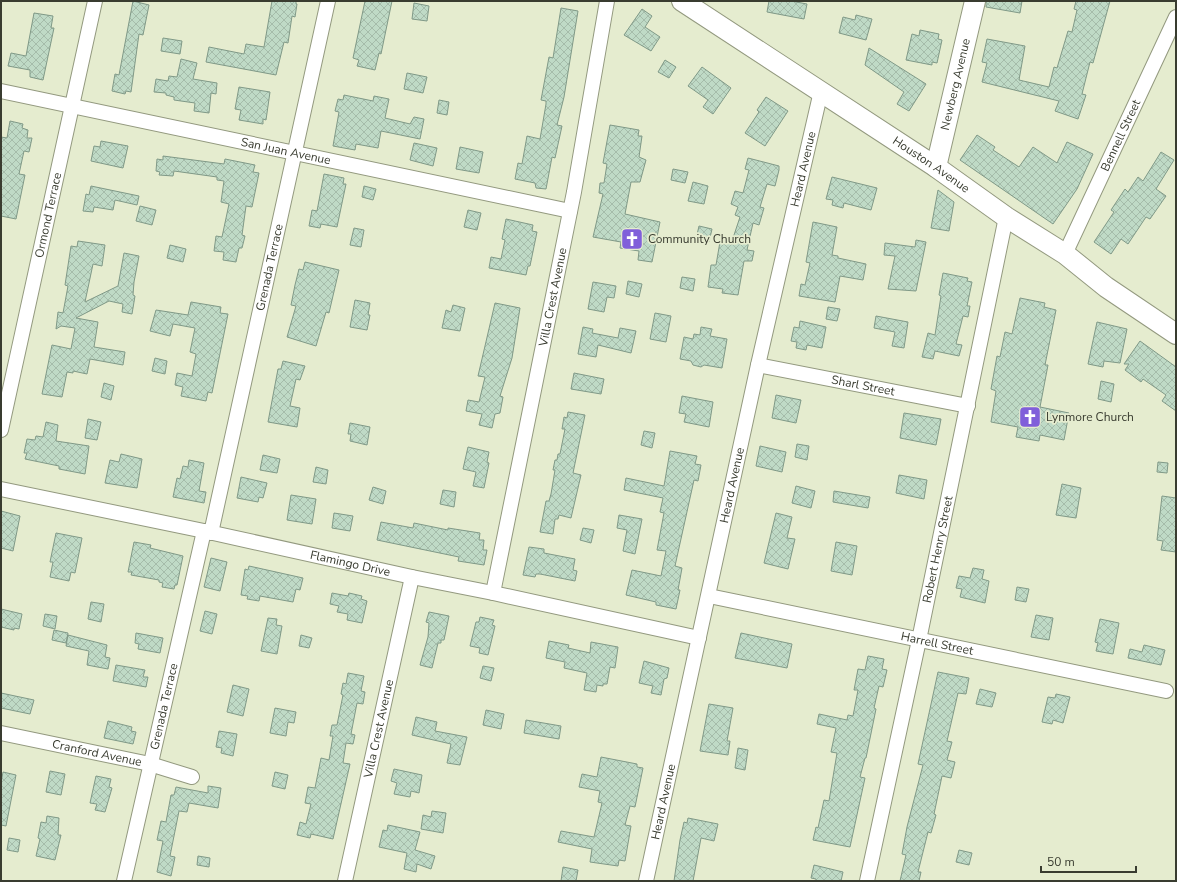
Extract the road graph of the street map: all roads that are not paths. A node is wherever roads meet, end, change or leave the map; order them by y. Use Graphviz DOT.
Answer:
graph roads {
  1 [pos="95,1"];
  2 [pos="328,1"];
  3 [pos="607,1"];
  4 [pos="682,1"];
  5 [pos="975,1"];
  6 [pos="1176,17"];
  7 [pos="1,91"];
  8 [pos="821,91"];
  9 [pos="72,106"];
  10 [pos="293,153"];
  11 [pos="936,168"];
  12 [pos="570,211"];
  13 [pos="1006,217"];
  14 [pos="1065,254"];
  15 [pos="1176,334"];
  16 [pos="758,365"];
  17 [pos="968,406"];
  18 [pos="1,430"];
  19 [pos="1,489"];
  20 [pos="207,532"];
  21 [pos="412,577"];
  22 [pos="493,593"];
  23 [pos="709,596"];
  24 [pos="699,638"];
  25 [pos="919,640"];
  26 [pos="1166,691"];
  27 [pos="1,733"];
  28 [pos="150,764"];
  29 [pos="192,777"];
  30 [pos="124,881"];
  31 [pos="345,881"];
  32 [pos="646,881"];
  33 [pos="867,881"];
  1 -- 9 [label="street, Ormond Terrace"];
  2 -- 10 [label="street, Grenada Terrace"];
  3 -- 12 [label="street, Villa Crest Avenue"];
  4 -- 8 [label="street, Houston Avenue"];
  5 -- 11 [label="street, Newberg Avenue"];
  6 -- 14 [label="street, Bennell Street"];
  7 -- 9 [label="street, San Juan Avenue"];
  8 -- 11 [label="street, Houston Avenue"];
  8 -- 16 [label="street, Heard Avenue"];
  9 -- 10 [label="street, San Juan Avenue"];
  9 -- 18 [label="street, Ormond Terrace"];
  10 -- 12 [label="street, San Juan Avenue"];
  10 -- 20 [label="street, Grenada Terrace"];
  11 -- 13 [label="street, Houston Avenue"];
  12 -- 22 [label="street, Villa Crest Avenue"];
  13 -- 14 [label="street, Houston Avenue"];
  13 -- 17 [label="street, Robert Henry Street"];
  14 -- 15 [label="street, Houston Avenue"];
  16 -- 17 [label="street, Sharl Street"];
  16 -- 23 [label="street, Heard Avenue"];
  17 -- 25 [label="street, Robert Henry Street"];
  19 -- 20 [label="street, Flamingo Drive"];
  20 -- 21 [label="street, Flamingo Drive"];
  20 -- 28 [label="street, Grenada Terrace"];
  21 -- 22 [label="street, Flamingo Drive"];
  21 -- 31 [label="street, Villa Crest Avenue"];
  22 -- 24 [label="street, Flamingo Drive"];
  23 -- 24 [label="street, Heard Avenue"];
  23 -- 25 [label="street, Harrell Street"];
  24 -- 32 [label="street, Heard Avenue"];
  25 -- 26 [label="street, Harrell Street"];
  25 -- 33 [label="street, Robert Henry Street"];
  27 -- 28 [label="street, Cranford Avenue"];
  28 -- 29 [label="street, Cranford Avenue"];
  28 -- 30 [label="street, Grenada Terrace"];
}
